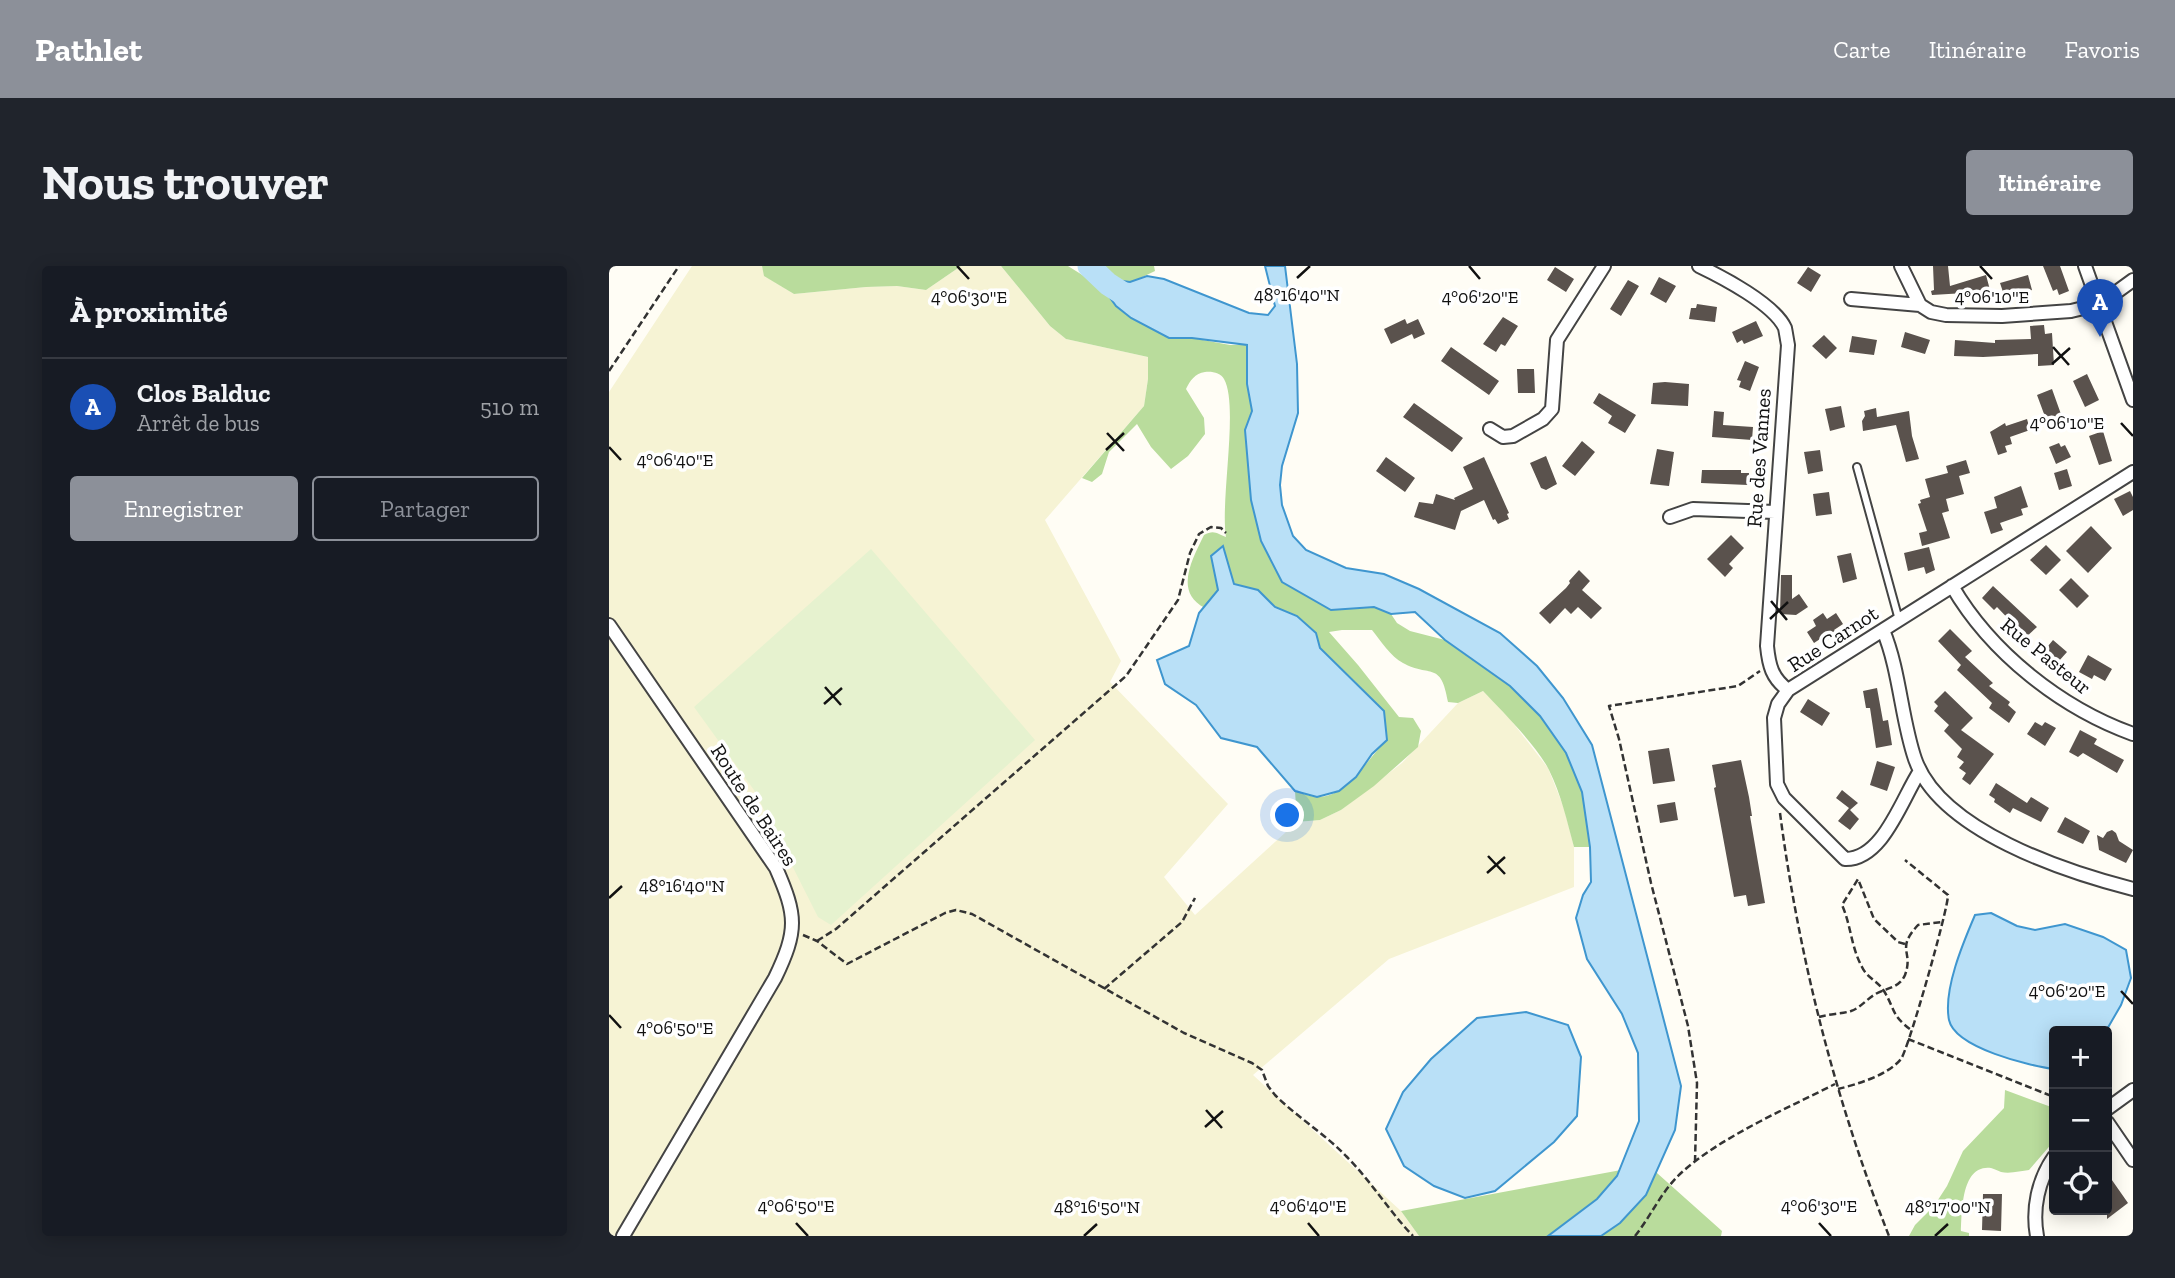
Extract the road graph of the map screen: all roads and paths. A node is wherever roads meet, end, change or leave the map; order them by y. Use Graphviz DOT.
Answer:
graph roads {
  1 [pos="680,266"];
  2 [pos="1604,266"];
  3 [pos="1699,266"];
  4 [pos="1901,266"];
  5 [pos="2085,266"];
  6 [pos="2133,280"];
  7 [pos="1851,299"];
  8 [pos="2100,304"];
  9 [pos="1920,305"];
  10 [pos="609,371"];
  11 [pos="2133,400"];
  12 [pos="1490,429"];
  13 [pos="1857,467"];
  14 [pos="2133,472"];
  15 [pos="1775,512"];
  16 [pos="1670,517"];
  17 [pos="1226,533"];
  18 [pos="1952,586"];
  19 [pos="1899,620"];
  20 [pos="609,625"];
  21 [pos="1883,630"];
  22 [pos="1769,666"];
  23 [pos="1789,690"];
  24 [pos="2133,734"];
  25 [pos="1920,771"];
  26 [pos="1788,801"];
  27 [pos="1905,860"];
  28 [pos="2133,889"];
  29 [pos="1195,898"];
  30 [pos="1942,922"];
  31 [pos="793,931"];
  32 [pos="817,941"];
  33 [pos="1905,944"];
  34 [pos="1104,989"];
  35 [pos="1885,992"];
  36 [pos="1819,1017"];
  37 [pos="1911,1030"];
  38 [pos="1908,1038"];
  39 [pos="1836,1087"];
  40 [pos="2133,1090"];
  41 [pos="2049,1095"];
  42 [pos="2112,1105"];
  43 [pos="2112,1129"];
  44 [pos="2133,1160"];
  45 [pos="1695,1162"];
  46 [pos="2049,1168"];
  47 [pos="623,1236"];
  48 [pos="1413,1236"];
  49 [pos="1635,1236"];
  50 [pos="1889,1236"];
  51 [pos="2037,1236"];
  1 -- 10 [label="path"];
  2 -- 12 [label="street"];
  3 -- 15 [label="street, Rue des Vannes"];
  4 -- 9 [label="street"];
  5 -- 8 [label="street"];
  6 -- 8 [label="street"];
  7 -- 9 [label="street"];
  8 -- 9 [label="street"];
  8 -- 11 [label="street"];
  13 -- 19 [label="lane"];
  14 -- 18 [label="street, Rue Carnot"];
  15 -- 16 [label="street"];
  15 -- 22 [label="street, Rue des Vannes"];
  17 -- 32 [label="path"];
  18 -- 19 [label="street, Rue Carnot"];
  18 -- 24 [label="street, Rue Pasteur"];
  19 -- 21 [label="street, Rue Carnot"];
  20 -- 31 [label="street, Route de Baires"];
  21 -- 23 [label="street, Rue Carnot"];
  21 -- 25 [label="street"];
  22 -- 23 [label="street"];
  22 -- 45 [label="path"];
  23 -- 26 [label="street, Rue Carnot"];
  25 -- 26 [label="street, Rue Carnot"];
  25 -- 28 [label="street"];
  26 -- 36 [label="path"];
  27 -- 30 [label="path"];
  29 -- 34 [label="path"];
  30 -- 33 [label="path"];
  30 -- 37 [label="path"];
  31 -- 32 [label="path"];
  31 -- 47 [label="street, Route de Baires"];
  32 -- 34 [label="path"];
  33 -- 35 [label="path"];
  33 -- 35 [label="path"];
  34 -- 48 [label="path"];
  35 -- 36 [label="path"];
  35 -- 37 [label="path"];
  36 -- 39 [label="path"];
  37 -- 38 [label="path"];
  38 -- 39 [label="path"];
  38 -- 41 [label="path"];
  39 -- 45 [label="path"];
  39 -- 50 [label="path"];
  40 -- 42 [label="street"];
  43 -- 44 [label="street"];
  45 -- 49 [label="path"];
  46 -- 51 [label="street"];
}
